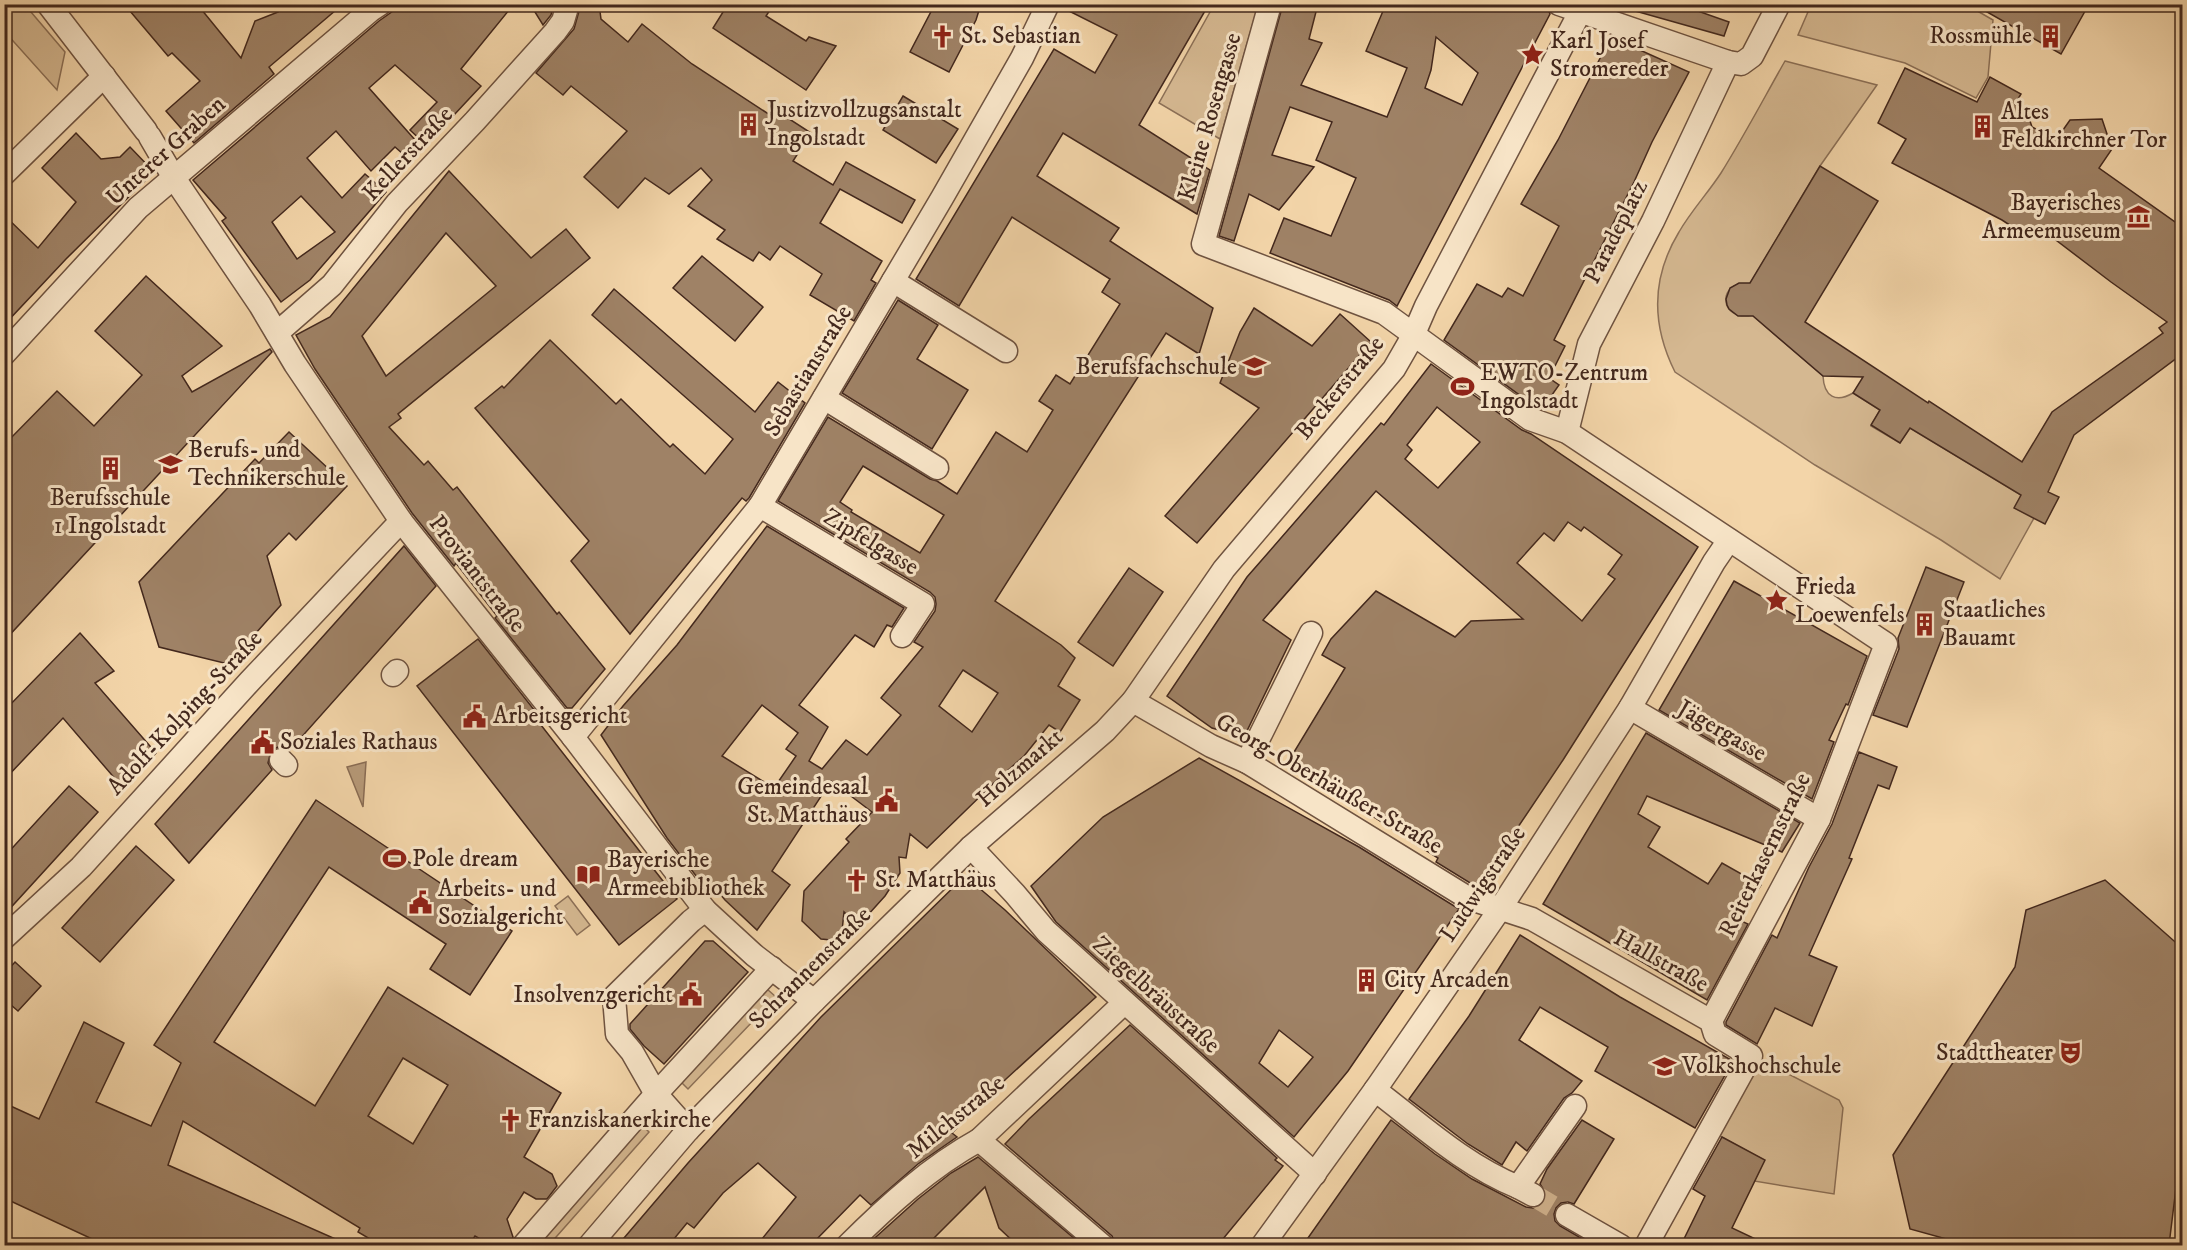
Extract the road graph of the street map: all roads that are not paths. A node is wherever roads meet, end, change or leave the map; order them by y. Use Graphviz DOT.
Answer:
graph roads {
  1 [pos="48,4"];
  2 [pos="380,4"];
  3 [pos="568,4"];
  4 [pos="1048,4"];
  5 [pos="1270,4"];
  6 [pos="1779,4"];
  7 [pos="1569,8"];
  8 [pos="1728,62"];
  9 [pos="104,76"];
  10 [pos="4,174"];
  11 [pos="174,178"];
  12 [pos="893,281"];
  13 [pos="277,333"];
  14 [pos="1413,336"];
  15 [pos="1006,351"];
  16 [pos="4,354"];
  17 [pos="824,398"];
  18 [pos="1567,432"];
  19 [pos="937,468"];
  20 [pos="760,506"];
  21 [pos="401,521"];
  22 [pos="1729,540"];
  23 [pos="1311,633"];
  24 [pos="903,636"];
  25 [pos="1133,701"];
  26 [pos="1630,708"];
  27 [pos="1105,731"];
  28 [pos="573,737"];
  29 [pos="1247,762"];
  30 [pos="1818,819"];
  31 [pos="971,847"];
  32 [pos="705,909"];
  33 [pos="1500,909"];
  34 [pos="4,938"];
  35 [pos="772,969"];
  36 [pos="813,1001"];
  37 [pos="1128,1007"];
  38 [pos="1711,1021"];
  39 [pos="1375,1090"];
  40 [pos="656,1094"];
  41 [pos="1575,1106"];
  42 [pos="688,1130"];
  43 [pos="985,1145"];
  44 [pos="1315,1174"];
  45 [pos="1567,1215"];
  46 [pos="523,1245"];
  47 [pos="589,1245"];
  48 [pos="847,1245"];
  49 [pos="1103,1245"];
  50 [pos="1262,1245"];
  51 [pos="1621,1245"];
  52 [pos="1646,1245"];
  1 -- 9 [label="street, Proviantstraße"];
  2 -- 11 [label="street, Unterer Graben"];
  3 -- 13 [label="street, Kellerstraße"];
  4 -- 12 [label="street, Sebastianstraße"];
  5 -- 14 [label="street, Kleine Rosengasse"];
  6 -- 8 [label="street"];
  7 -- 8 [label="street"];
  7 -- 14 [label="street, Beckerstraße"];
  8 -- 18 [label="street, Paradeplatz"];
  9 -- 10 [label="street"];
  9 -- 11 [label="street, Proviantstraße"];
  11 -- 13 [label="street, Proviantstraße"];
  11 -- 16 [label="street, Unterer Graben"];
  12 -- 15 [label="street"];
  12 -- 17 [label="street, Sebastianstraße"];
  13 -- 21 [label="street, Proviantstraße"];
  14 -- 18 [label="street"];
  14 -- 25 [label="street, Beckerstraße"];
  17 -- 19 [label="street"];
  17 -- 20 [label="street, Sebastianstraße"];
  18 -- 22 [label="street"];
  20 -- 24 [label="street, Zipfelgasse"];
  20 -- 28 [label="street, Sebastianstraße"];
  21 -- 28 [label="street, Proviantstraße"];
  21 -- 34 [label="street, Adolf-Kolping-Straße"];
  22 -- 26 [label="street, Ludwigstraße"];
  22 -- 30 [label="street, Reiterkasernstraße"];
  23 -- 29 [label="street"];
  25 -- 27 [label="street, Beckerstraße"];
  25 -- 29 [label="street, Georg-Oberhäußer-Straße"];
  26 -- 30 [label="street, Jägergasse"];
  26 -- 33 [label="street, Ludwigstraße"];
  27 -- 31 [label="street, Holzmarkt"];
  28 -- 32 [label="street, Proviantstraße"];
  29 -- 33 [label="street, Georg-Oberhäußer-Straße"];
  30 -- 38 [label="street, Reiterkasernstraße"];
  31 -- 36 [label="street, Schrannenstraße"];
  31 -- 37 [label="street, Ziegelbräustraße"];
  32 -- 35 [label="street, Proviantstraße"];
  32 -- 40 [label="street"];
  33 -- 38 [label="street, Hallstraße"];
  33 -- 39 [label="street, Ludwigstraße"];
  35 -- 36 [label="street, Proviantstraße"];
  35 -- 40 [label="street, Schrannenstraße"];
  36 -- 42 [label="street, Schrannenstraße"];
  37 -- 43 [label="street, Milchstraße"];
  37 -- 44 [label="street, Ziegelbräustraße"];
  38 -- 52 [label="street, Hallstraße"];
  39 -- 41 [label="street"];
  39 -- 44 [label="street, Ludwigstraße"];
  40 -- 42 [label="street"];
  40 -- 46 [label="street, Schrannenstraße"];
  42 -- 47 [label="street, Schrannenstraße"];
  43 -- 48 [label="street, Milchstraße"];
  43 -- 49 [label="street"];
  44 -- 50 [label="street, Ludwigstraße"];
  45 -- 51 [label="street"];
}
